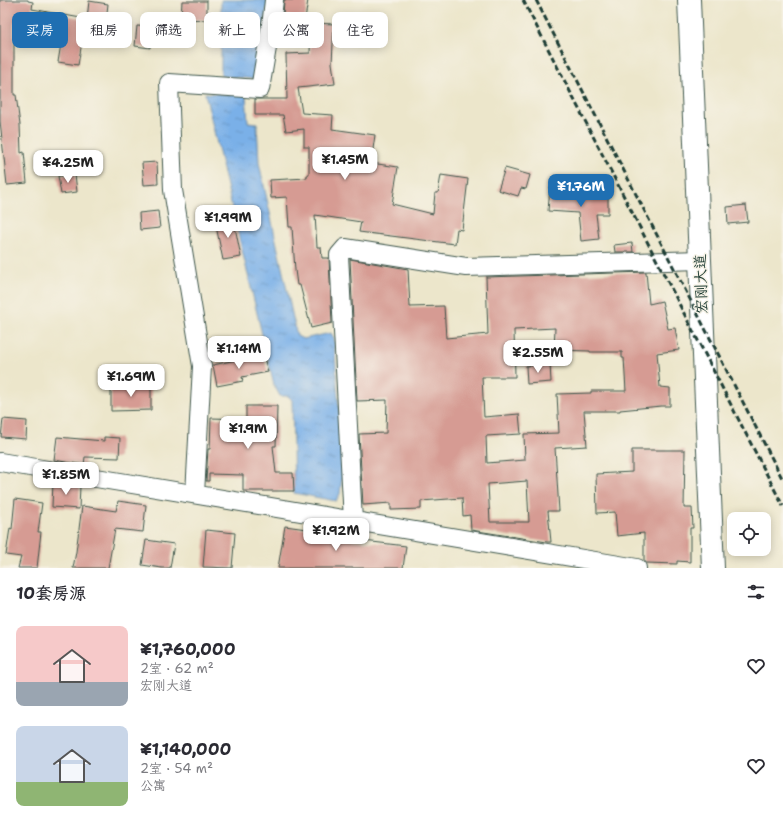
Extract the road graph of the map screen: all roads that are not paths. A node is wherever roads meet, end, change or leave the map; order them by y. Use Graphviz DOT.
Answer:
graph roads {
  1 [pos="274,0"];
  2 [pos="689,0"];
  3 [pos="700,260"];
  4 [pos="0,462"];
  5 [pos="194,494"];
  6 [pos="353,521"];
  7 [pos="637,568"];
  8 [pos="713,568"];
  1 -- 5 [label="street"];
  2 -- 3 [label="street, 宏刚大道"];
  3 -- 6 [label="street"];
  3 -- 8 [label="street, 宏刚大道"];
  4 -- 5 [label="street"];
  5 -- 6 [label="street"];
  6 -- 7 [label="street"];
}
